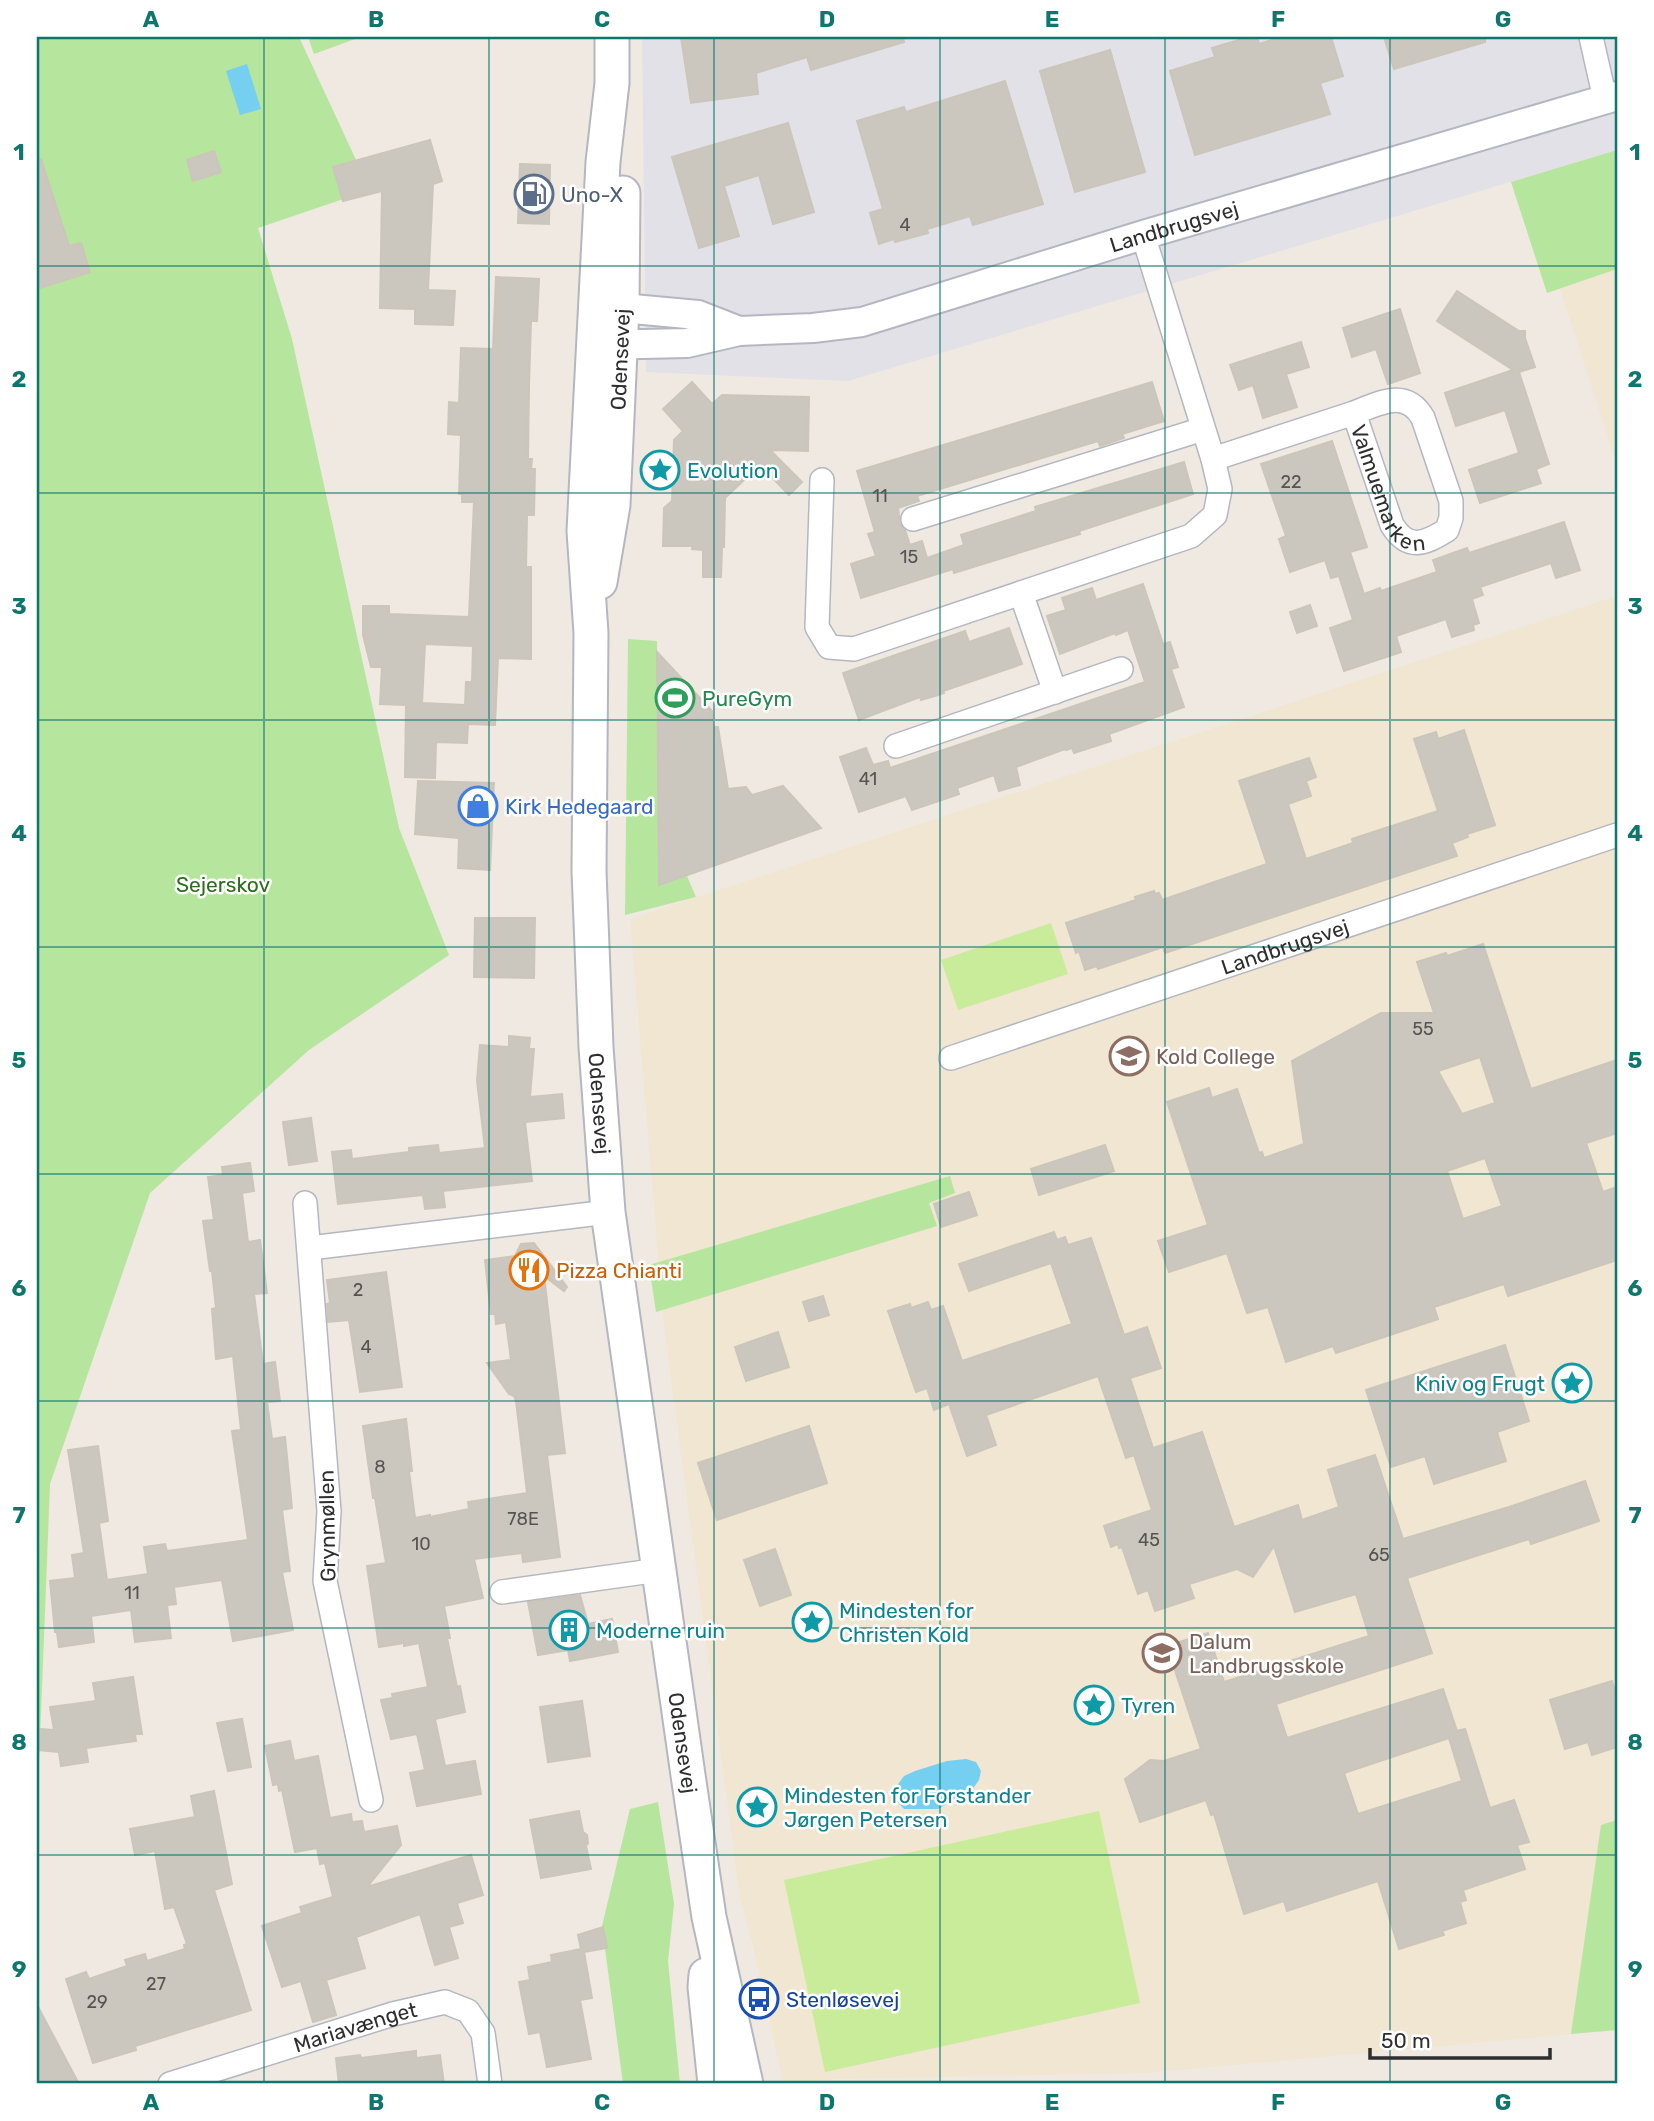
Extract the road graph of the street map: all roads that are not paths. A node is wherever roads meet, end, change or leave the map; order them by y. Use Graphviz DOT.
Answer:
graph roads {
  1 [pos="612,37"];
  2 [pos="1591,37"];
  3 [pos="1611,98"];
  4 [pos="1143,235"];
  5 [pos="609,305"];
  6 [pos="739,331"];
  7 [pos="607,345"];
  8 [pos="1354,413"];
  9 [pos="1203,429"];
  10 [pos="1213,459"];
  11 [pos="822,480"];
  12 [pos="914,519"];
  13 [pos="1021,593"];
  14 [pos="1121,669"];
  15 [pos="1055,692"];
  16 [pos="896,746"];
  17 [pos="1617,835"];
  18 [pos="951,1058"];
  19 [pos="305,1203"];
  20 [pos="608,1212"];
  21 [pos="310,1248"];
  22 [pos="659,1570"];
  23 [pos="502,1592"];
  24 [pos="370,1800"];
  25 [pos="709,1917"];
  26 [pos="717,2077"];
  27 [pos="170,2084"];
  28 [pos="490,2084"];
  29 [pos="747,2084"];
  1 -- 5 [label="main road, Odensevej"];
  2 -- 3 [label="street, Landbrugsvej"];
  3 -- 4 [label="street, Landbrugsvej"];
  4 -- 6 [label="street, Landbrugsvej"];
  4 -- 9 [label="street"];
  5 -- 6 [label="street, Landbrugsvej"];
  5 -- 7 [label="main road, Odensevej"];
  6 -- 7 [label="street, Landbrugsvej"];
  7 -- 20 [label="main road, Odensevej"];
  8 -- 8 [label="street, Valmuemarken"];
  8 -- 10 [label="street, Valmuemarken"];
  9 -- 10 [label="street"];
  9 -- 12 [label="street"];
  10 -- 13 [label="street"];
  11 -- 13 [label="street"];
  13 -- 15 [label="street"];
  14 -- 15 [label="street"];
  15 -- 16 [label="street"];
  17 -- 18 [label="street, Landbrugsvej"];
  19 -- 21 [label="street, Grynmøllen"];
  20 -- 21 [label="street"];
  20 -- 22 [label="main road, Odensevej"];
  21 -- 24 [label="street, Grynmøllen"];
  22 -- 23 [label="street"];
  22 -- 25 [label="main road, Odensevej"];
  25 -- 26 [label="main road, Odensevej"];
  25 -- 29 [label="main road, Odensevej"];
  27 -- 28 [label="street, Mariavænget"];
}
